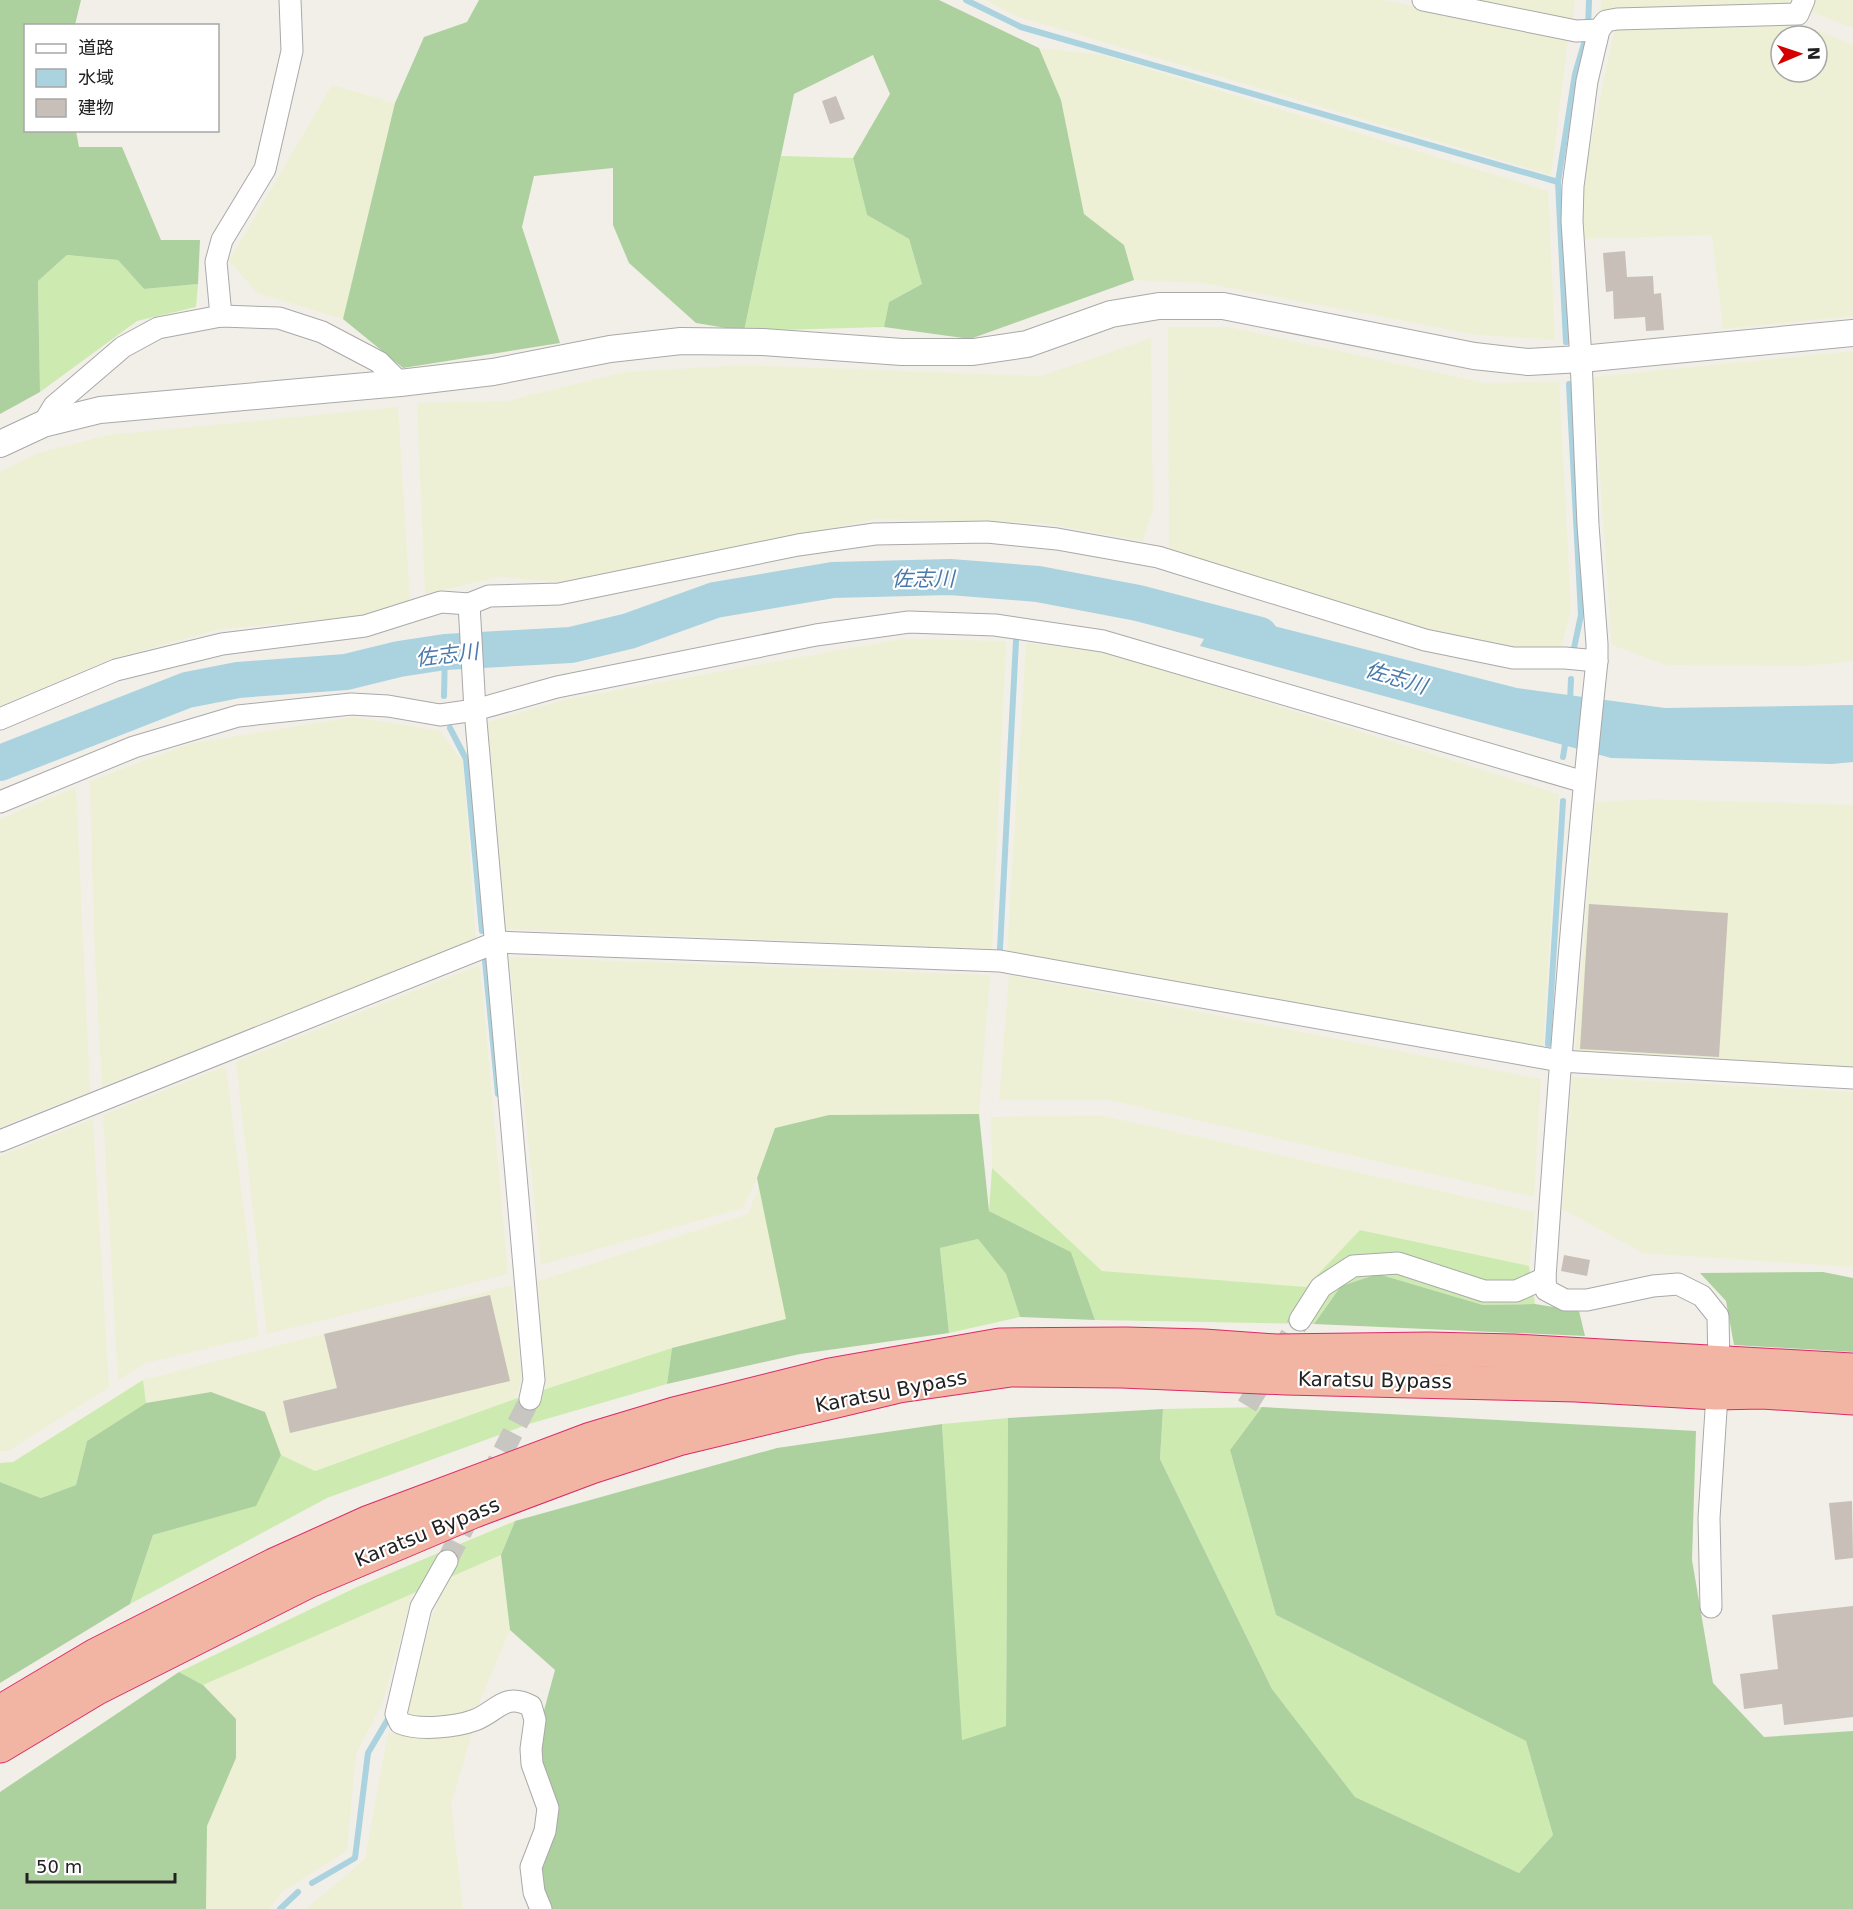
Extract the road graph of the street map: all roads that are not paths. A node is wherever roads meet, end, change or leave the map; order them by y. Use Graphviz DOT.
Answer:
graph roads {
  1 [pos="290,0"];
  2 [pos="1423,0"];
  3 [pos="1804,0"];
  4 [pos="1599,30"];
  5 [pos="221,316"];
  6 [pos="1853,333"];
  7 [pos="1581,359"];
  8 [pos="400,383"];
  9 [pos="43,424"];
  10 [pos="0,444"];
  11 [pos="469,607"];
  12 [pos="1597,661"];
  13 [pos="475,704"];
  14 [pos="0,720"];
  15 [pos="1584,782"];
  16 [pos="0,802"];
  17 [pos="496,942"];
  18 [pos="1560,1060"];
  19 [pos="1853,1078"];
  20 [pos="0,1141"];
  21 [pos="1545,1278"];
  22 [pos="1300,1320"];
  23 [pos="1853,1370"];
  24 [pos="1718,1378"];
  25 [pos="1853,1398"];
  26 [pos="530,1399"];
  27 [pos="447,1561"];
  28 [pos="1711,1607"];
  29 [pos="0,1712"];
  30 [pos="0,1746"];
  31 [pos="540,1909"];
  1 -- 5 [label="street"];
  2 -- 4 [label="street"];
  3 -- 4 [label="street"];
  4 -- 7 [label="street"];
  5 -- 8 [label="street"];
  5 -- 9 [label="street"];
  6 -- 7 [label="street"];
  7 -- 8 [label="street"];
  7 -- 12 [label="street"];
  8 -- 9 [label="street"];
  9 -- 10 [label="street"];
  11 -- 12 [label="street"];
  11 -- 13 [label="street"];
  11 -- 14 [label="street"];
  12 -- 15 [label="street"];
  13 -- 15 [label="street"];
  13 -- 16 [label="street"];
  13 -- 17 [label="street"];
  15 -- 18 [label="street"];
  17 -- 18 [label="street"];
  17 -- 20 [label="street"];
  17 -- 26 [label="street"];
  18 -- 19 [label="street"];
  18 -- 21 [label="street"];
  21 -- 22 [label="street"];
  21 -- 24 [label="street"];
  23 -- 24 [label="highway, Karatsu Bypass"];
  24 -- 25 [label="highway, Karatsu Bypass"];
  24 -- 28 [label="street"];
  24 -- 29 [label="highway, Karatsu Bypass"];
  24 -- 30 [label="highway, Karatsu Bypass"];
  27 -- 31 [label="street"];
}
